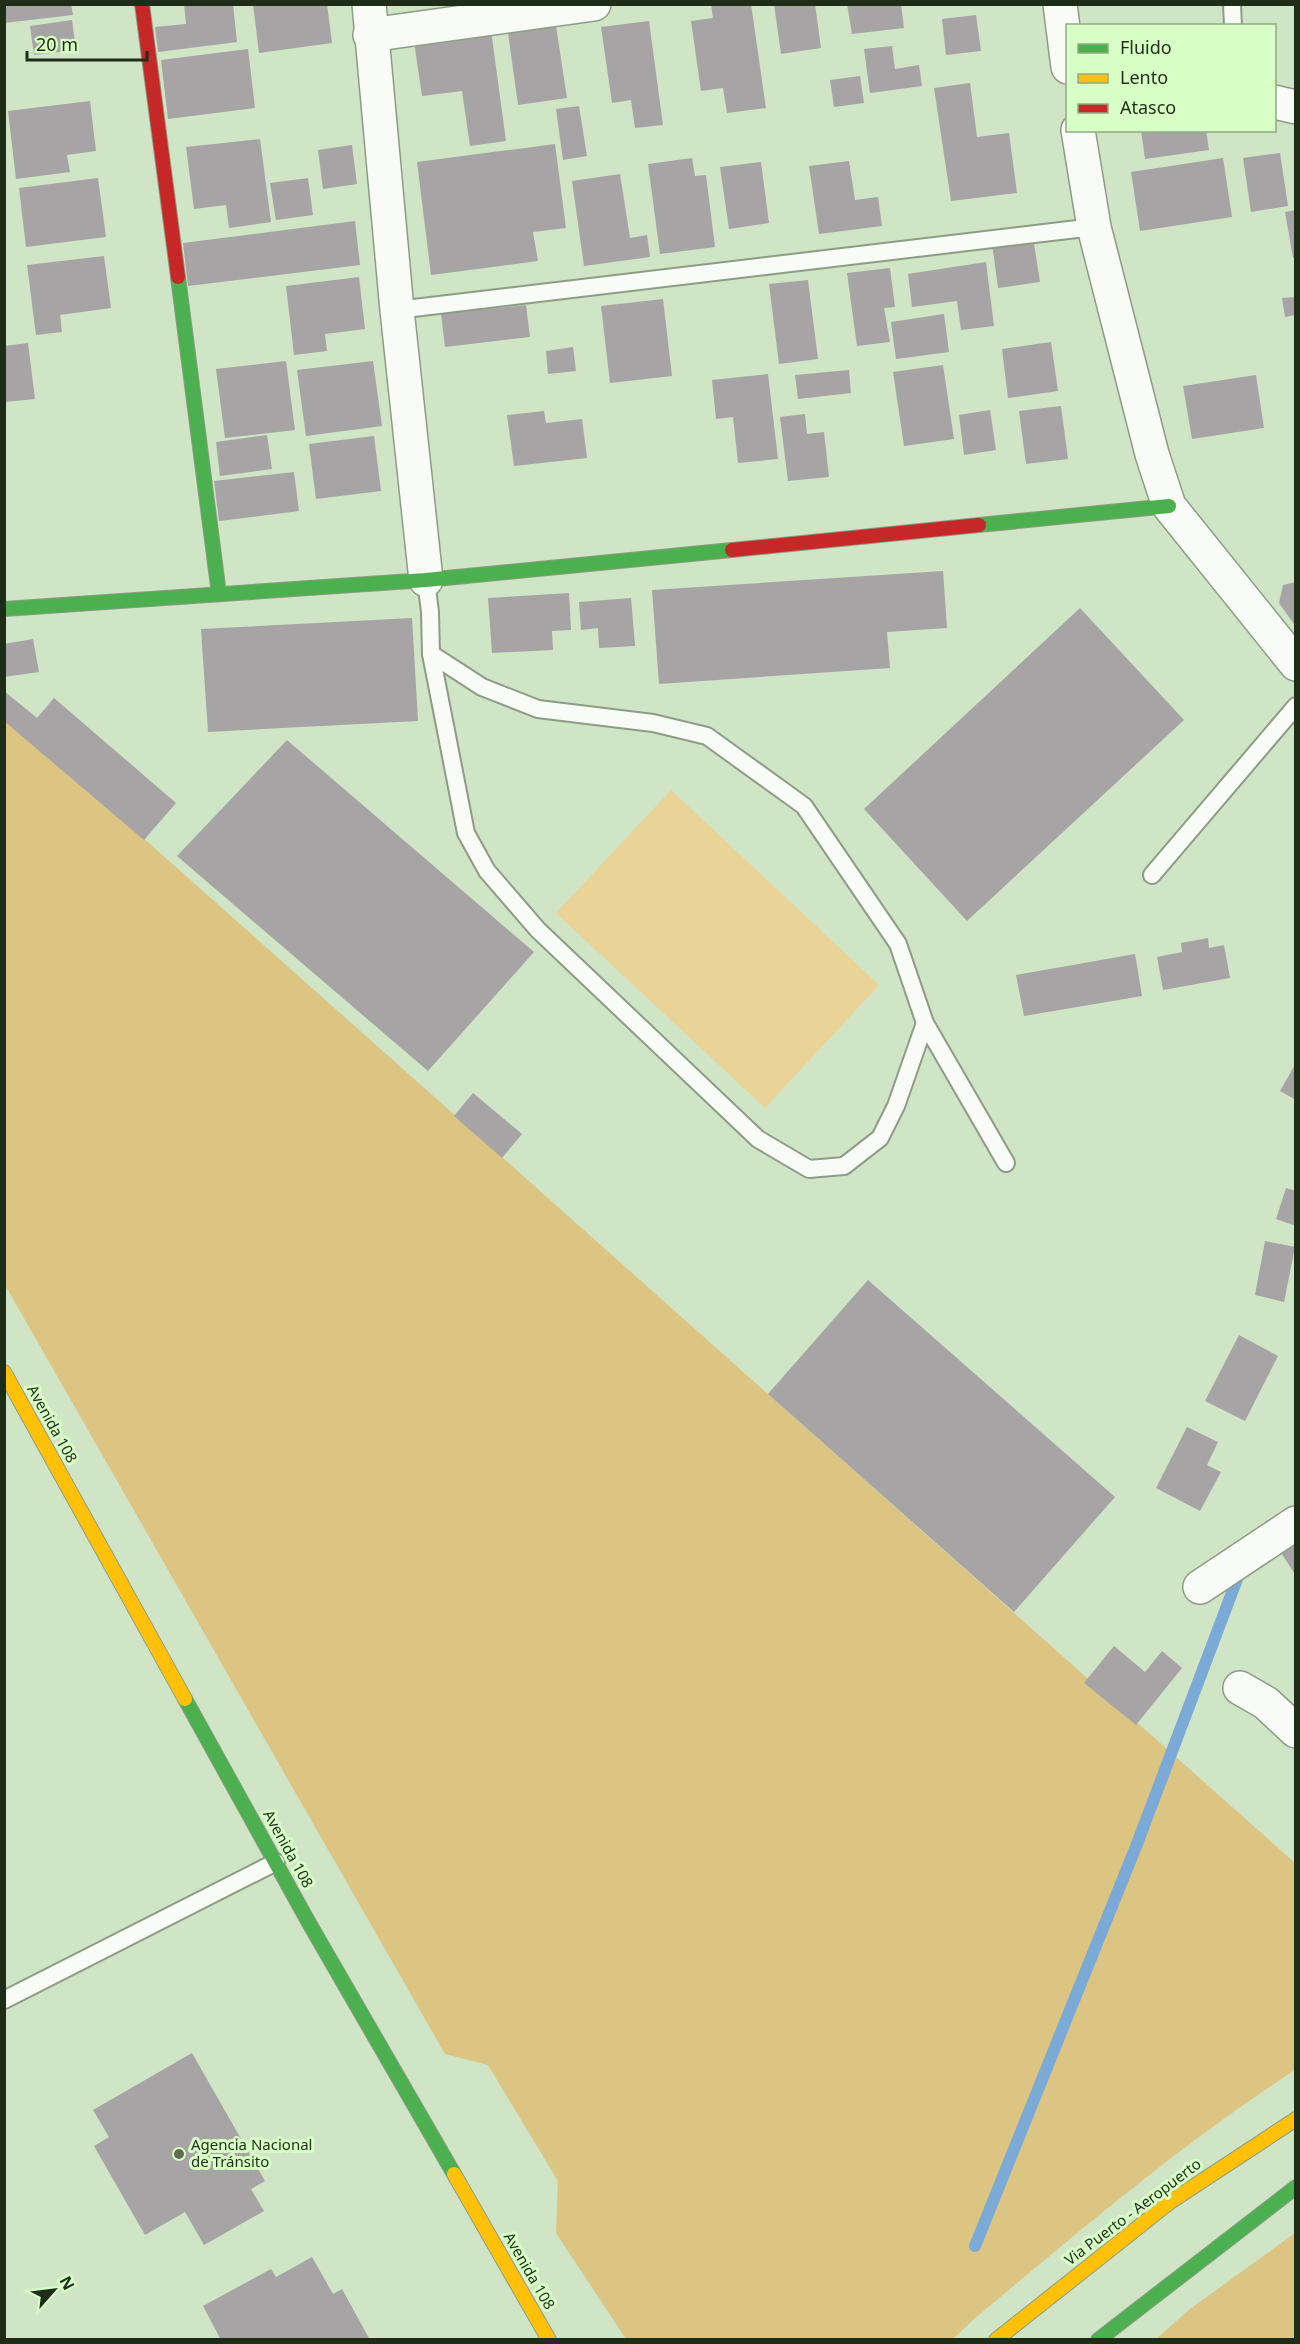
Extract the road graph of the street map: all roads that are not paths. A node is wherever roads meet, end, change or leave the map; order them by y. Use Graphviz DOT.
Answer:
graph roads {
  1 [pos="142,4"];
  2 [pos="594,4"];
  3 [pos="1060,4"];
  4 [pos="1232,4"];
  5 [pos="370,20"];
  6 [pos="1233,24"];
  7 [pos="1066,53"];
  8 [pos="1276,102"];
  9 [pos="1296,107"];
  10 [pos="1078,132"];
  11 [pos="1094,227"];
  12 [pos="397,310"];
  13 [pos="1169,506"];
  14 [pos="426,580"];
  15 [pos="219,594"];
  16 [pos="4,609"];
  17 [pos="431,654"];
  18 [pos="1296,664"];
  19 [pos="1296,706"];
  20 [pos="1152,875"];
  21 [pos="925,1023"];
  22 [pos="1006,1163"];
  23 [pos="4,1372"];
  24 [pos="1296,1523"];
  25 [pos="1200,1587"];
  26 [pos="1240,1688"];
  27 [pos="1296,1731"];
  28 [pos="276,1863"];
  29 [pos="4,2000"];
  30 [pos="1296,2119"];
  31 [pos="1296,2187"];
  32 [pos="541,2337"];
  33 [pos="996,2340"];
  34 [pos="1098,2340"];
  1 -- 15 [label="street"];
  2 -- 5 [label="street"];
  3 -- 7 [label="street"];
  4 -- 6 [label="lane"];
  5 -- 12 [label="street"];
  8 -- 9 [label="street"];
  10 -- 11 [label="street"];
  11 -- 12 [label="lane"];
  11 -- 13 [label="street"];
  12 -- 14 [label="street"];
  13 -- 14 [label="street"];
  13 -- 18 [label="street"];
  14 -- 15 [label="street"];
  14 -- 17 [label="lane"];
  15 -- 16 [label="street"];
  17 -- 21 [label="lane"];
  17 -- 21 [label="lane"];
  19 -- 20 [label="lane"];
  21 -- 22 [label="lane"];
  23 -- 28 [label="street, Avenida 108"];
  24 -- 25 [label="street"];
  26 -- 27 [label="street"];
  28 -- 29 [label="lane"];
  28 -- 32 [label="street, Avenida 108"];
  30 -- 33 [label="street, Via Puerto - Aeropuerto"];
  31 -- 34 [label="street"];
}
